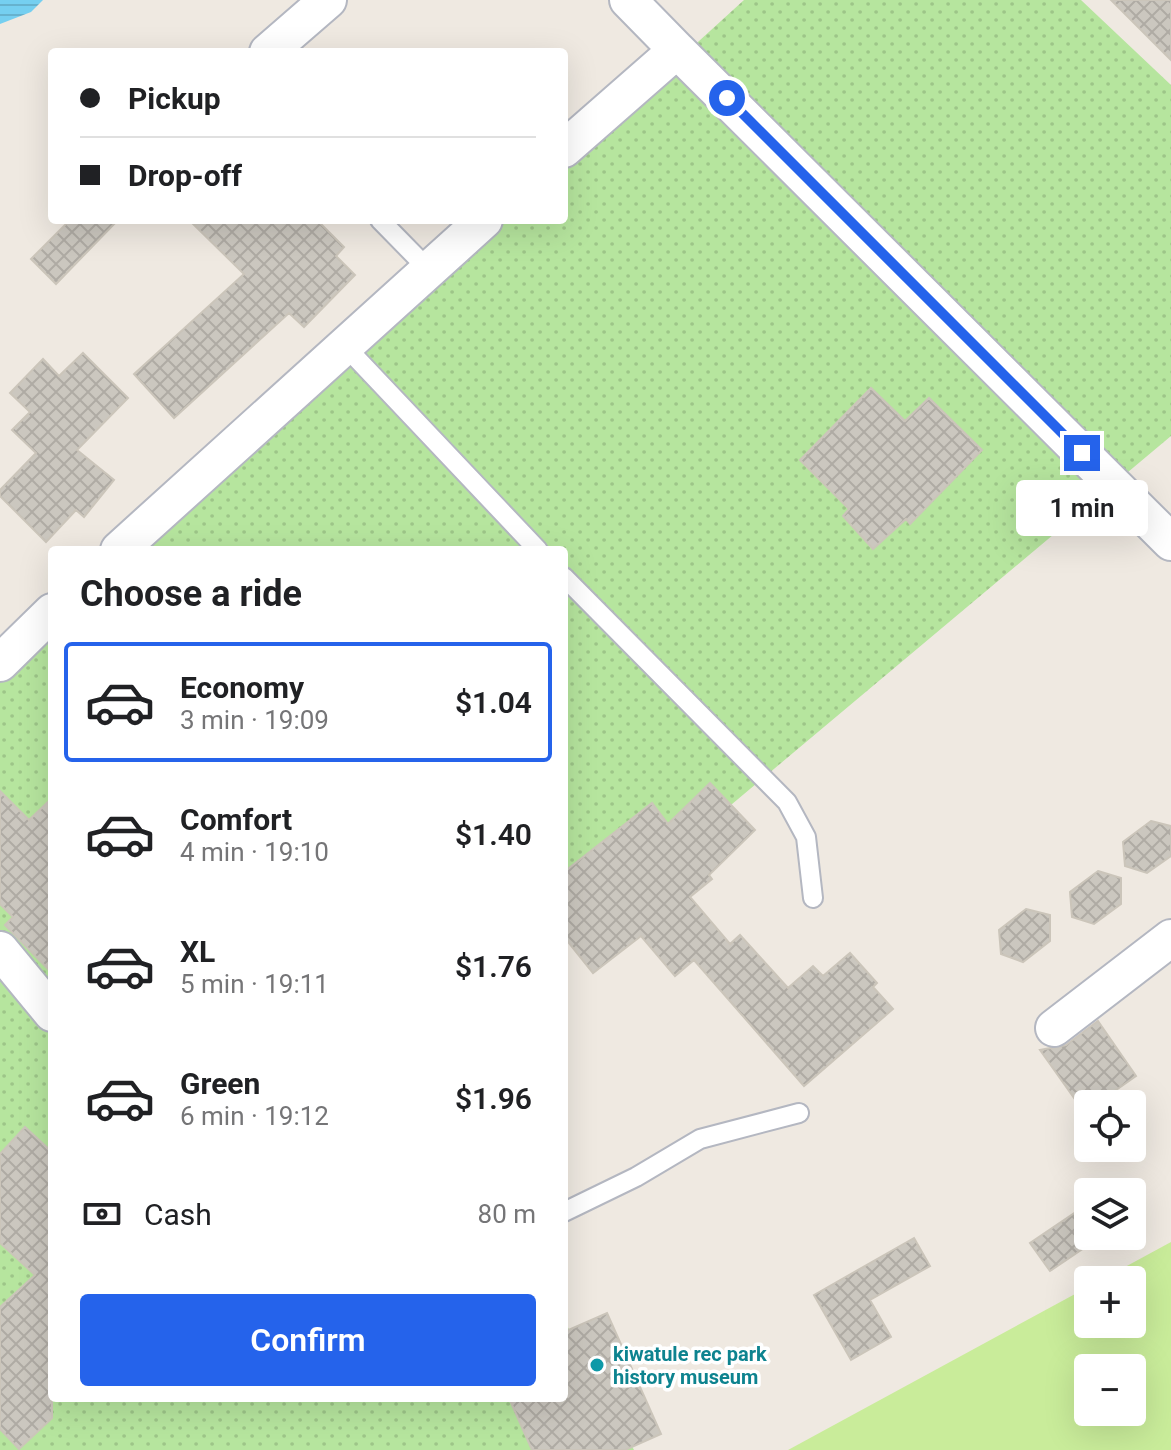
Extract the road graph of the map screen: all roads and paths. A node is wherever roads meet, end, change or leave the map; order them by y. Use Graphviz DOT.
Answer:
graph roads {
  1 [pos="328,0"];
  2 [pos="628,0"];
  3 [pos="273,48"];
  4 [pos="677,50"];
  5 [pos="568,145"];
  6 [pos="384,224"];
  7 [pos="480,224"];
  8 [pos="429,270"];
  9 [pos="344,345"];
  10 [pos="1171,542"];
  11 [pos="123,546"];
  12 [pos="534,546"];
  13 [pos="568,581"];
  14 [pos="48,616"];
  15 [pos="0,663"];
  16 [pos="813,898"];
  17 [pos="1171,938"];
  18 [pos="0,950"];
  19 [pos="48,1008"];
  20 [pos="1054,1028"];
  21 [pos="799,1113"];
  22 [pos="568,1210"];
  1 -- 3 [label="street"];
  2 -- 4 [label="street"];
  4 -- 5 [label="street"];
  4 -- 10 [label="street"];
  6 -- 8 [label="lane"];
  7 -- 8 [label="street"];
  8 -- 9 [label="street"];
  9 -- 11 [label="street"];
  9 -- 12 [label="lane"];
  13 -- 16 [label="lane"];
  14 -- 15 [label="street"];
  17 -- 20 [label="street"];
  18 -- 19 [label="street"];
  21 -- 22 [label="lane"];
}
